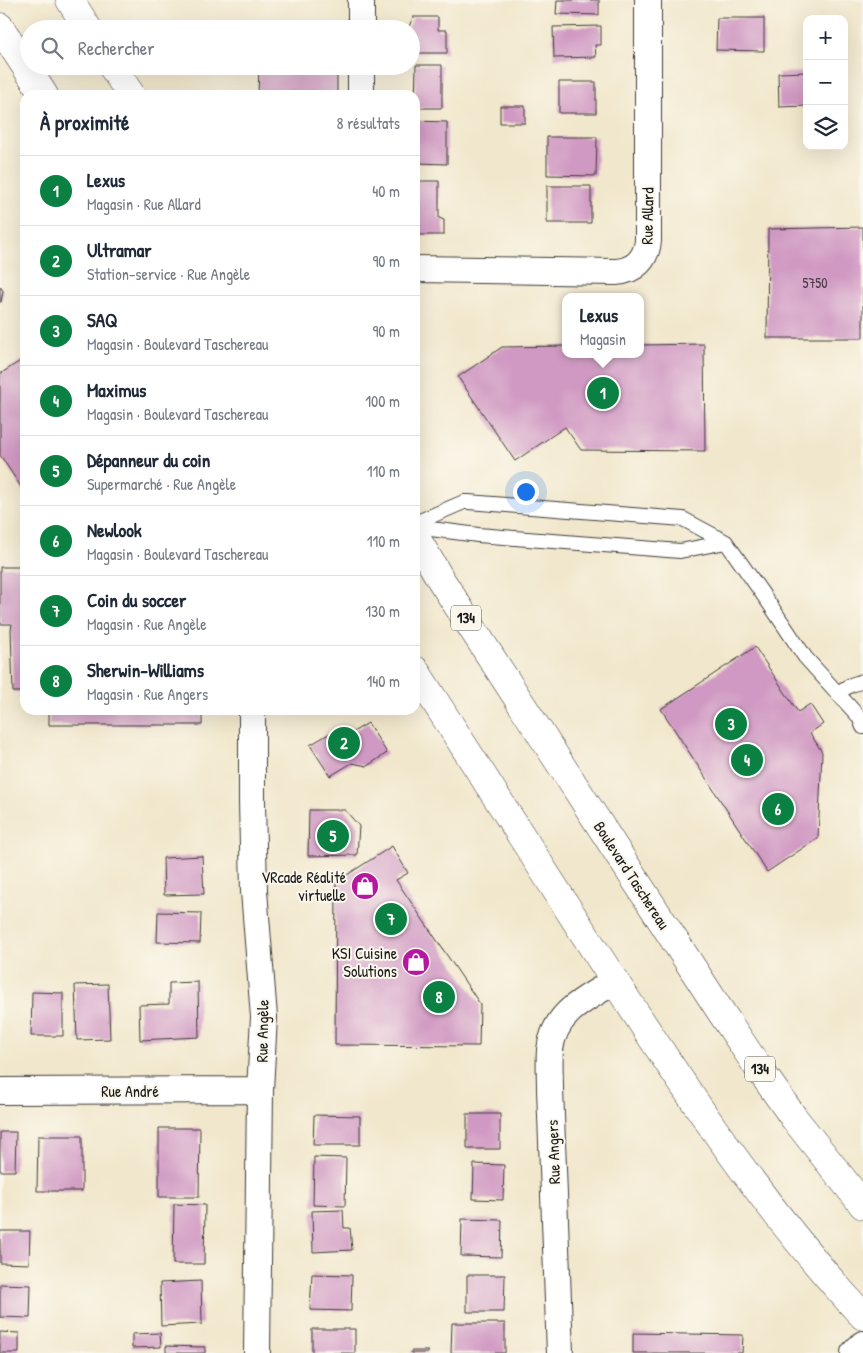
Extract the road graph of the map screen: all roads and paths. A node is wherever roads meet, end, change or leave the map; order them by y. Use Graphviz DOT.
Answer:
graph roads {
  1 [pos="70,0"];
  2 [pos="361,0"];
  3 [pos="648,0"];
  4 [pos="82,20"];
  5 [pos="361,20"];
  6 [pos="0,27"];
  7 [pos="20,58"];
  8 [pos="31,75"];
  9 [pos="118,75"];
  10 [pos="361,75"];
  11 [pos="41,90"];
  12 [pos="128,90"];
  13 [pos="361,90"];
  14 [pos="420,269"];
  15 [pos="420,523"];
  16 [pos="420,526"];
  17 [pos="726,542"];
  18 [pos="420,544"];
  19 [pos="420,678"];
  20 [pos="863,681"];
  21 [pos="838,693"];
  22 [pos="252,715"];
  23 [pos="863,727"];
  24 [pos="615,982"];
  25 [pos="260,1090"];
  26 [pos="0,1091"];
  27 [pos="863,1205"];
  28 [pos="863,1316"];
  29 [pos="863,1344"];
  30 [pos="257,1353"];
  31 [pos="560,1353"];
  32 [pos="854,1353"];
  1 -- 4 [label="main road"];
  2 -- 5 [label="street"];
  3 -- 14 [label="street, Rue Allard"];
  6 -- 7 [label="main road"];
  8 -- 11 [label="main road"];
  9 -- 12 [label="main road"];
  10 -- 13 [label="street"];
  15 -- 17 [label="lane"];
  16 -- 17 [label="lane"];
  17 -- 21 [label="lane"];
  18 -- 27 [label="main road, Boulevard Taschereau / 134"];
  19 -- 24 [label="main road"];
  20 -- 21 [label="lane"];
  21 -- 23 [label="lane"];
  22 -- 25 [label="street, Rue Angèle"];
  24 -- 28 [label="main road"];
  24 -- 31 [label="street, Rue Angers"];
  25 -- 26 [label="street, Rue André"];
  25 -- 30 [label="street, Rue Angèle"];
  29 -- 32 [label="street"];
}
